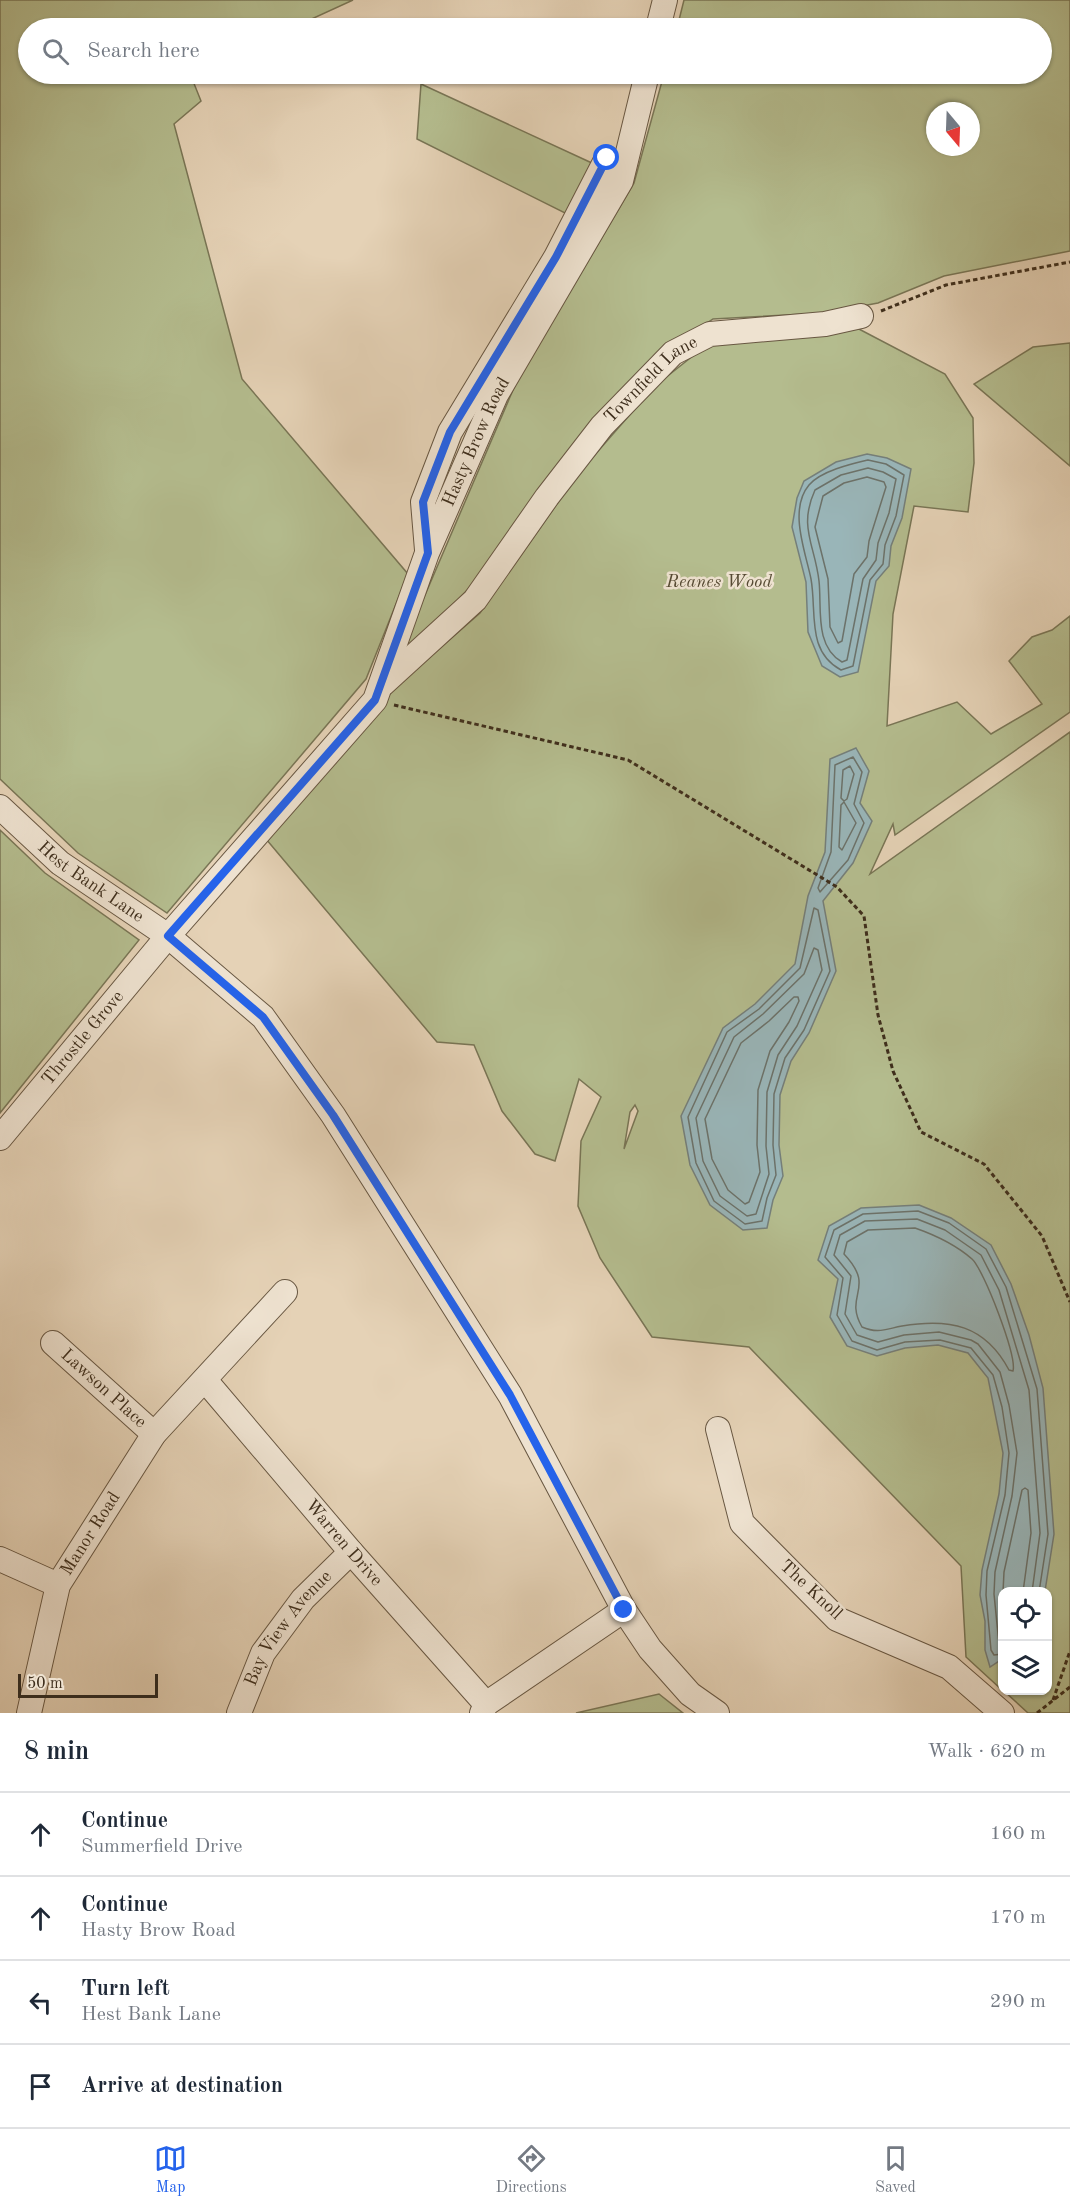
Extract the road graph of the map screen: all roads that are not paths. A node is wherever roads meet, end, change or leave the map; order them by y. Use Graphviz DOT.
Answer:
graph roads {
  1 [pos="665,0"];
  2 [pos="660,18"];
  3 [pos="645,84"];
  4 [pos="607,158"];
  5 [pos="861,316"];
  6 [pos="428,553"];
  7 [pos="378,693"];
  8 [pos="0,807"];
  9 [pos="168,936"];
  10 [pos="0,1138"];
  11 [pos="285,1292"];
  12 [pos="53,1343"];
  13 [pos="205,1380"];
  14 [pos="718,1429"];
  15 [pos="154,1434"];
  16 [pos="351,1552"];
  17 [pos="0,1559"];
  18 [pos="58,1585"];
  19 [pos="624,1610"];
  20 [pos="484,1708"];
  21 [pos="28,1713"];
  22 [pos="239,1713"];
  23 [pos="717,1713"];
  24 [pos="1002,1713"];
  1 -- 2 [label="street"];
  3 -- 6 [label="street, Hasty Brow Road"];
  4 -- 6 [label="street"];
  5 -- 7 [label="street, Townfield Lane"];
  6 -- 7 [label="street, Hasty Brow Road"];
  7 -- 9 [label="street, Hasty Brow Road"];
  8 -- 9 [label="street, Hest Bank Lane"];
  9 -- 10 [label="street, Throstle Grove"];
  9 -- 19 [label="street, Hest Bank Lane"];
  11 -- 13 [label="street, Manor Road"];
  12 -- 15 [label="street, Lawson Place"];
  13 -- 15 [label="street, Manor Road"];
  13 -- 16 [label="street, Warren Drive"];
  14 -- 24 [label="street, The Knoll"];
  15 -- 18 [label="street, Manor Road"];
  16 -- 20 [label="street, Warren Drive"];
  16 -- 22 [label="street, Bay View Avenue"];
  17 -- 18 [label="street"];
  18 -- 21 [label="street, Manor Road"];
  19 -- 20 [label="street"];
  19 -- 23 [label="street, Hest Bank Lane"];
}
